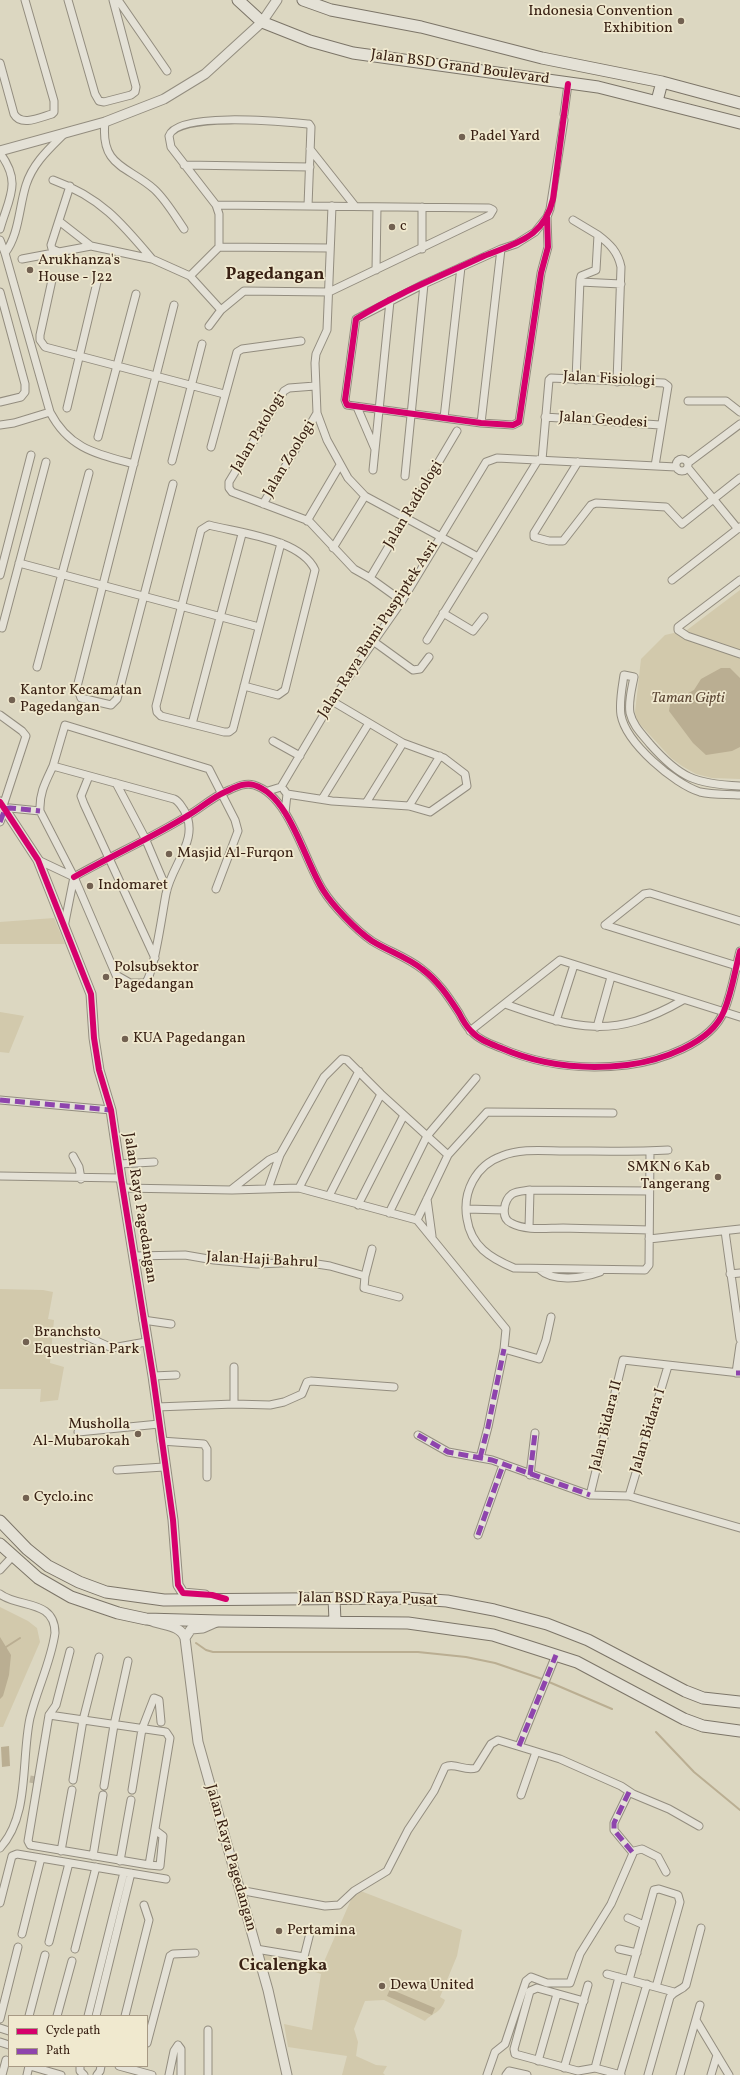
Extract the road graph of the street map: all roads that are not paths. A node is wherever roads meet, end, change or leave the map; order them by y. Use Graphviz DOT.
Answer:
graph roads {
  1 [pos="25,0"];
  2 [pos="68,0"];
  3 [pos="113,0"];
  4 [pos="118,0"];
  5 [pos="238,0"];
  6 [pos="277,0"];
  7 [pos="303,0"];
  8 [pos="262,22"];
  9 [pos="0,63"];
  10 [pos="167,71"];
  11 [pos="662,82"];
  12 [pos="568,84"];
  13 [pos="656,101"];
  14 [pos="740,103"];
  15 [pos="105,122"];
  16 [pos="740,123"];
  17 [pos="66,133"];
  18 [pos="310,149"];
  19 [pos="0,152"];
  20 [pos="184,165"];
  21 [pos="310,167"];
  22 [pos="53,180"];
  23 [pos="14,182"];
  24 [pos="26,184"];
  25 [pos="70,186"];
  26 [pos="216,205"];
  27 [pos="308,206"];
  28 [pos="332,206"];
  29 [pos="355,206"];
  30 [pos="377,206"];
  31 [pos="422,207"];
  32 [pos="547,217"];
  33 [pos="573,220"];
  34 [pos="59,221"];
  35 [pos="0,229"];
  36 [pos="184,229"];
  37 [pos="598,235"];
  38 [pos="0,240"];
  39 [pos="91,246"];
  40 [pos="219,247"];
  41 [pos="330,248"];
  42 [pos="422,248"];
  43 [pos="501,249"];
  44 [pos="59,252"];
  45 [pos="6,254"];
  46 [pos="22,259"];
  47 [pos="152,259"];
  48 [pos="461,267"];
  49 [pos="376,270"];
  50 [pos="190,276"];
  51 [pos="98,278"];
  52 [pos="52,280"];
  53 [pos="580,282"];
  54 [pos="424,284"];
  55 [pos="621,284"];
  56 [pos="0,292"];
  57 [pos="330,292"];
  58 [pos="136,294"];
  59 [pos="390,301"];
  60 [pos="1,302"];
  61 [pos="174,305"];
  62 [pos="221,310"];
  63 [pos="209,326"];
  64 [pos="301,341"];
  65 [pos="202,344"];
  66 [pos="79,357"];
  67 [pos="117,366"];
  68 [pos="156,376"];
  69 [pos="576,380"];
  70 [pos="617,382"];
  71 [pos="192,385"];
  72 [pos="316,386"];
  73 [pos="224,394"];
  74 [pos="688,401"];
  75 [pos="0,402"];
  76 [pos="357,407"];
  77 [pos="67,408"];
  78 [pos="379,410"];
  79 [pos="50,412"];
  80 [pos="740,412"];
  81 [pos="317,413"];
  82 [pos="411,414"];
  83 [pos="545,417"];
  84 [pos="444,418"];
  85 [pos="481,423"];
  86 [pos="740,424"];
  87 [pos="0,425"];
  88 [pos="660,425"];
  89 [pos="457,431"];
  90 [pos="98,437"];
  91 [pos="211,447"];
  92 [pos="375,449"];
  93 [pos="31,455"];
  94 [pos="540,460"];
  95 [pos="172,461"];
  96 [pos="46,462"];
  97 [pos="578,462"];
  98 [pos="134,464"];
  99 [pos="340,465"];
  100 [pos="654,466"];
  101 [pos="688,466"];
  102 [pos="373,470"];
  103 [pos="89,473"];
  104 [pos="405,476"];
  105 [pos="740,478"];
  106 [pos="173,484"];
  107 [pos="365,496"];
  108 [pos="713,498"];
  109 [pos="263,504"];
  110 [pos="406,518"];
  111 [pos="307,521"];
  112 [pos="739,528"];
  113 [pos="242,534"];
  114 [pos="440,536"];
  115 [pos="281,543"];
  116 [pos="333,548"];
  117 [pos="478,557"];
  118 [pos="2,560"];
  119 [pos="19,563"];
  120 [pos="0,575"];
  121 [pos="62,575"];
  122 [pos="370,578"];
  123 [pos="672,580"];
  124 [pos="740,580"];
  125 [pos="103,586"];
  126 [pos="144,597"];
  127 [pos="402,601"];
  128 [pos="181,607"];
  129 [pos="443,613"];
  130 [pos="220,617"];
  131 [pos="484,617"];
  132 [pos="259,627"];
  133 [pos="2,628"];
  134 [pos="427,640"];
  135 [pos="373,641"];
  136 [pos="740,654"];
  137 [pos="429,657"];
  138 [pos="37,667"];
  139 [pos="244,686"];
  140 [pos="332,701"];
  141 [pos="0,715"];
  142 [pos="369,723"];
  143 [pos="192,724"];
  144 [pos="274,741"];
  145 [pos="403,743"];
  146 [pos="300,756"];
  147 [pos="440,756"];
  148 [pos="53,766"];
  149 [pos="89,776"];
  150 [pos="116,783"];
  151 [pos="740,786"];
  152 [pos="281,787"];
  153 [pos="268,791"];
  154 [pos="222,793"];
  155 [pos="287,794"];
  156 [pos="740,795"];
  157 [pos="322,799"];
  158 [pos="366,803"];
  159 [pos="3,806"];
  160 [pos="409,806"];
  161 [pos="40,811"];
  162 [pos="285,813"];
  163 [pos="187,816"];
  164 [pos="0,822"];
  165 [pos="145,838"];
  166 [pos="109,858"];
  167 [pos="38,860"];
  168 [pos="74,877"];
  169 [pos="216,889"];
  170 [pos="167,890"];
  171 [pos="740,920"];
  172 [pos="64,927"];
  173 [pos="740,951"];
  174 [pos="155,958"];
  175 [pos="574,965"];
  176 [pos="738,967"];
  177 [pos="612,977"];
  178 [pos="683,1000"];
  179 [pos="505,1004"];
  180 [pos="724,1012"];
  181 [pos="740,1017"];
  182 [pos="556,1021"];
  183 [pos="597,1027"];
  184 [pos="470,1031"];
  185 [pos="359,1071"];
  186 [pos="476,1078"];
  187 [pos="381,1094"];
  188 [pos="0,1100"];
  189 [pos="112,1110"];
  190 [pos="613,1113"];
  191 [pos="404,1115"];
  192 [pos="427,1136"];
  193 [pos="668,1150"];
  194 [pos="650,1151"];
  195 [pos="280,1155"];
  196 [pos="448,1155"];
  197 [pos="73,1156"];
  198 [pos="154,1162"];
  199 [pos="119,1164"];
  200 [pos="0,1176"];
  201 [pos="121,1178"];
  202 [pos="81,1179"];
  203 [pos="123,1188"];
  204 [pos="299,1188"];
  205 [pos="268,1189"];
  206 [pos="232,1190"];
  207 [pos="530,1190"];
  208 [pos="649,1191"];
  209 [pos="329,1196"];
  210 [pos="427,1199"];
  211 [pos="358,1205"];
  212 [pos="466,1209"];
  213 [pos="504,1210"];
  214 [pos="389,1213"];
  215 [pos="417,1220"];
  216 [pos="529,1228"];
  217 [pos="740,1229"];
  218 [pos="649,1230"];
  219 [pos="725,1231"];
  220 [pos="432,1236"];
  221 [pos="649,1239"];
  222 [pos="372,1249"];
  223 [pos="134,1256"];
  224 [pos="740,1272"];
  225 [pos="730,1274"];
  226 [pos="365,1276"];
  227 [pos="399,1298"];
  228 [pos="551,1317"];
  229 [pos="143,1320"];
  230 [pos="171,1324"];
  231 [pos="78,1334"];
  232 [pos="740,1339"];
  233 [pos="146,1342"];
  234 [pos="740,1345"];
  235 [pos="504,1349"];
  236 [pos="668,1366"];
  237 [pos="234,1367"];
  238 [pos="738,1373"];
  239 [pos="176,1375"];
  240 [pos="153,1376"];
  241 [pos="394,1387"];
  242 [pos="234,1404"];
  243 [pos="157,1407"];
  244 [pos="158,1424"];
  245 [pos="78,1432"];
  246 [pos="534,1432"];
  247 [pos="418,1436"];
  248 [pos="160,1441"];
  249 [pos="480,1458"];
  250 [pos="164,1466"];
  251 [pos="503,1466"];
  252 [pos="117,1470"];
  253 [pos="530,1475"];
  254 [pos="207,1477"];
  255 [pos="590,1495"];
  256 [pos="629,1496"];
  257 [pos="0,1521"];
  258 [pos="740,1528"];
  259 [pos="478,1535"];
  260 [pos="0,1544"];
  261 [pos="12,1557"];
  262 [pos="0,1570"];
  263 [pos="178,1585"];
  264 [pos="99,1590"];
  265 [pos="0,1594"];
  266 [pos="334,1598"];
  267 [pos="143,1599"];
  268 [pos="226,1599"];
  269 [pos="92,1605"];
  270 [pos="146,1619"];
  271 [pos="219,1621"];
  272 [pos="335,1622"];
  273 [pos="185,1638"];
  274 [pos="70,1652"];
  275 [pos="556,1655"];
  276 [pos="99,1657"];
  277 [pos="128,1661"];
  278 [pos="740,1698"];
  279 [pos="722,1701"];
  280 [pos="740,1702"];
  281 [pos="49,1715"];
  282 [pos="83,1720"];
  283 [pos="161,1722"];
  284 [pos="114,1725"];
  285 [pos="142,1729"];
  286 [pos="740,1731"];
  287 [pos="519,1746"];
  288 [pos="536,1752"];
  289 [pos="32,1780"];
  290 [pos="73,1780"];
  291 [pos="104,1786"];
  292 [pos="72,1790"];
  293 [pos="132,1790"];
  294 [pos="629,1792"];
  295 [pos="103,1795"];
  296 [pos="521,1795"];
  297 [pos="131,1800"];
  298 [pos="699,1826"];
  299 [pos="155,1830"];
  300 [pos="0,1848"];
  301 [pos="61,1851"];
  302 [pos="633,1853"];
  303 [pos="93,1856"];
  304 [pos="41,1858"];
  305 [pos="120,1861"];
  306 [pos="68,1863"];
  307 [pos="149,1865"];
  308 [pos="96,1867"];
  309 [pos="127,1872"];
  310 [pos="666,1872"];
  311 [pos="166,1879"];
  312 [pos="239,1890"];
  313 [pos="0,1903"];
  314 [pos="144,1905"];
  315 [pos="628,1918"];
  316 [pos="644,1925"];
  317 [pos="701,1928"];
  318 [pos="310,1933"];
  319 [pos="22,1934"];
  320 [pos="49,1942"];
  321 [pos="18,1947"];
  322 [pos="75,1949"];
  323 [pos="256,1949"];
  324 [pos="618,1949"];
  325 [pos="195,1953"];
  326 [pos="636,1954"];
  327 [pos="45,1955"];
  328 [pos="72,1961"];
  329 [pos="607,1974"];
  330 [pos="620,1977"];
  331 [pos="629,1980"];
  332 [pos="646,1984"];
  333 [pos="588,1985"];
  334 [pos="656,1987"];
  335 [pos="674,1992"];
  336 [pos="557,1994"];
  337 [pos="584,2001"];
  338 [pos="700,2005"];
  339 [pos="29,2015"];
  340 [pos="57,2015"];
  341 [pos="88,2015"];
  342 [pos="96,2015"];
  343 [pos="125,2015"];
  344 [pos="0,2019"];
  345 [pos="696,2020"];
  346 [pos="208,2030"];
  347 [pos="148,2039"];
  348 [pos="717,2055"];
  349 [pos="5,2059"];
  350 [pos="538,2061"];
  351 [pos="33,2067"];
  352 [pos="126,2067"];
  353 [pos="564,2068"];
  354 [pos="595,2068"];
  355 [pos="141,2069"];
  356 [pos="2,2075"];
  357 [pos="58,2075"];
  358 [pos="152,2075"];
  359 [pos="169,2075"];
  360 [pos="181,2075"];
  361 [pos="208,2075"];
  362 [pos="287,2075"];
  363 [pos="487,2075"];
  364 [pos="506,2075"];
  365 [pos="527,2075"];
  366 [pos="621,2075"];
  367 [pos="648,2075"];
  368 [pos="680,2075"];
  369 [pos="711,2075"];
  370 [pos="729,2075"];
  1 -- 9 [label="street"];
  2 -- 3 [label="street"];
  4 -- 10 [label="street"];
  5 -- 8 [label="main road, Jalan BSD Grand Boulevard"];
  6 -- 8 [label="street"];
  7 -- 11 [label="main road, Jalan BSD Grand Boulevard"];
  8 -- 12 [label="main road, Jalan BSD Grand Boulevard"];
  8 -- 15 [label="street"];
  11 -- 13 [label="main road"];
  11 -- 14 [label="main road, Jalan BSD Grand Boulevard"];
  12 -- 13 [label="main road, Jalan BSD Grand Boulevard"];
  12 -- 32 [label="street"];
  13 -- 16 [label="main road, Jalan BSD Grand Boulevard"];
  15 -- 17 [label="street"];
  15 -- 36 [label="street"];
  17 -- 19 [label="street"];
  17 -- 24 [label="street"];
  18 -- 20 [label="street"];
  18 -- 21 [label="street"];
  18 -- 29 [label="street"];
  19 -- 23 [label="street"];
  20 -- 21 [label="street"];
  20 -- 26 [label="street"];
  21 -- 27 [label="street"];
  22 -- 25 [label="street"];
  23 -- 24 [label="street"];
  23 -- 35 [label="street"];
  24 -- 45 [label="street"];
  25 -- 34 [label="street"];
  25 -- 47 [label="street"];
  26 -- 27 [label="street"];
  26 -- 40 [label="street"];
  27 -- 28 [label="street"];
  28 -- 29 [label="street"];
  28 -- 41 [label="street"];
  29 -- 30 [label="street"];
  30 -- 31 [label="street"];
  30 -- 49 [label="street"];
  31 -- 42 [label="street"];
  31 -- 42 [label="street"];
  32 -- 43 [label="street"];
  32 -- 85 [label="street"];
  33 -- 37 [label="street"];
  34 -- 39 [label="street"];
  34 -- 44 [label="street"];
  37 -- 53 [label="street"];
  37 -- 55 [label="street"];
  38 -- 45 [label="street"];
  39 -- 44 [label="street"];
  39 -- 47 [label="street"];
  40 -- 41 [label="street"];
  40 -- 50 [label="street"];
  41 -- 57 [label="street"];
  42 -- 49 [label="street"];
  43 -- 48 [label="street"];
  43 -- 85 [label="street"];
  44 -- 46 [label="street"];
  45 -- 79 [label="street"];
  47 -- 50 [label="street"];
  48 -- 54 [label="street"];
  48 -- 84 [label="street"];
  49 -- 57 [label="street"];
  50 -- 62 [label="street"];
  51 -- 66 [label="street"];
  52 -- 66 [label="street"];
  53 -- 55 [label="street"];
  53 -- 69 [label="street"];
  54 -- 59 [label="street"];
  54 -- 82 [label="street"];
  55 -- 70 [label="street"];
  56 -- 60 [label="street"];
  57 -- 62 [label="street"];
  57 -- 72 [label="street"];
  58 -- 67 [label="street"];
  59 -- 76 [label="street"];
  59 -- 78 [label="street"];
  60 -- 75 [label="street"];
  61 -- 68 [label="street"];
  62 -- 63 [label="street"];
  64 -- 73 [label="street"];
  65 -- 71 [label="street"];
  66 -- 67 [label="street"];
  66 -- 77 [label="street"];
  67 -- 68 [label="street"];
  67 -- 90 [label="street"];
  68 -- 71 [label="street"];
  68 -- 98 [label="street"];
  69 -- 70 [label="street, Jalan Fisiologi"];
  69 -- 83 [label="street, Jalan Fisiologi"];
  70 -- 88 [label="street, Jalan Fisiologi"];
  71 -- 73 [label="street"];
  71 -- 95 [label="street"];
  72 -- 81 [label="street"];
  72 -- 109 [label="street, Jalan Patologi"];
  73 -- 91 [label="street"];
  74 -- 80 [label="street"];
  76 -- 78 [label="street"];
  76 -- 92 [label="street"];
  78 -- 82 [label="street"];
  78 -- 92 [label="street"];
  79 -- 87 [label="street"];
  79 -- 98 [label="street"];
  81 -- 99 [label="street"];
  81 -- 109 [label="street, Jalan Zoologi"];
  82 -- 84 [label="street"];
  82 -- 104 [label="street"];
  83 -- 88 [label="street, Jalan Geodesi"];
  83 -- 94 [label="street, Jalan Fisiologi"];
  84 -- 85 [label="street"];
  86 -- 101 [label="street"];
  88 -- 100 [label="street, Jalan Fisiologi"];
  89 -- 110 [label="street, Jalan Radiologi"];
  92 -- 102 [label="street"];
  93 -- 118 [label="street"];
  94 -- 97 [label="street, Jalan Raya Bumi Puspiptek Asri"];
  94 -- 114 [label="street, Jalan Raya Bumi Puspiptek Asri"];
  94 -- 117 [label="street"];
  96 -- 119 [label="street"];
  97 -- 100 [label="street, Jalan Raya Bumi Puspiptek Asri"];
  97 -- 108 [label="street"];
  98 -- 125 [label="street"];
  99 -- 107 [label="street"];
  99 -- 111 [label="street"];
  100 -- 101 [label="street, Jalan Raya Bumi Puspiptek Asri"];
  101 -- 108 [label="street"];
  103 -- 121 [label="street"];
  105 -- 108 [label="street"];
  106 -- 126 [label="street"];
  107 -- 110 [label="street"];
  107 -- 116 [label="street"];
  108 -- 112 [label="street"];
  109 -- 111 [label="street, Jalan Patologi"];
  110 -- 114 [label="street"];
  110 -- 122 [label="street, Jalan Radiologi"];
  111 -- 116 [label="street, Jalan Patologi"];
  112 -- 123 [label="street"];
  113 -- 115 [label="street"];
  113 -- 128 [label="street"];
  113 -- 130 [label="street"];
  114 -- 117 [label="street"];
  114 -- 127 [label="street, Jalan Raya Bumi Puspiptek Asri"];
  115 -- 132 [label="street"];
  115 -- 139 [label="street"];
  116 -- 122 [label="street, Jalan Patologi"];
  117 -- 129 [label="street"];
  118 -- 120 [label="street"];
  119 -- 121 [label="street"];
  119 -- 133 [label="street"];
  121 -- 125 [label="street"];
  121 -- 138 [label="street"];
  122 -- 127 [label="street, Jalan Patologi"];
  124 -- 136 [label="street"];
  125 -- 126 [label="street"];
  125 -- 126 [label="street"];
  126 -- 128 [label="street"];
  127 -- 135 [label="street, Jalan Raya Bumi Puspiptek Asri"];
  128 -- 130 [label="street"];
  128 -- 143 [label="street"];
  129 -- 131 [label="street"];
  129 -- 134 [label="street"];
  130 -- 132 [label="street"];
  130 -- 143 [label="street"];
  132 -- 139 [label="street"];
  135 -- 137 [label="street"];
  135 -- 140 [label="street, Jalan Raya Bumi Puspiptek Asri"];
  139 -- 143 [label="street"];
  140 -- 142 [label="street"];
  140 -- 146 [label="street, Jalan Raya Bumi Puspiptek Asri"];
  141 -- 159 [label="street"];
  142 -- 145 [label="street"];
  142 -- 157 [label="street"];
  144 -- 146 [label="street"];
  145 -- 147 [label="street"];
  145 -- 158 [label="street"];
  146 -- 152 [label="street, Jalan Raya Bumi Puspiptek Asri"];
  147 -- 160 [label="street"];
  147 -- 160 [label="street"];
  148 -- 149 [label="street"];
  148 -- 154 [label="street"];
  148 -- 161 [label="street"];
  149 -- 150 [label="street"];
  149 -- 166 [label="street"];
  150 -- 163 [label="street"];
  150 -- 165 [label="street"];
  151 -- 156 [label="street"];
  152 -- 153 [label="street"];
  152 -- 155 [label="street"];
  153 -- 154 [label="street"];
  153 -- 162 [label="street"];
  154 -- 163 [label="street"];
  154 -- 169 [label="street"];
  155 -- 157 [label="street"];
  155 -- 162 [label="street"];
  157 -- 158 [label="street"];
  158 -- 160 [label="street"];
  159 -- 161 [label="street"];
  159 -- 164 [label="street"];
  159 -- 167 [label="street, Jalan Raya Pagedangan"];
  161 -- 168 [label="street"];
  162 -- 184 [label="street"];
  163 -- 165 [label="street"];
  163 -- 170 [label="street"];
  165 -- 166 [label="street"];
  165 -- 170 [label="street"];
  166 -- 168 [label="street"];
  166 -- 174 [label="street"];
  167 -- 168 [label="street"];
  167 -- 172 [label="street, Jalan Raya Pagedangan"];
  168 -- 172 [label="street"];
  168 -- 174 [label="street"];
  170 -- 174 [label="street"];
  171 -- 176 [label="street"];
  172 -- 189 [label="street, Jalan Raya Pagedangan"];
  173 -- 176 [label="street"];
  175 -- 177 [label="street"];
  175 -- 179 [label="street"];
  175 -- 182 [label="street"];
  176 -- 180 [label="street"];
  177 -- 178 [label="street"];
  177 -- 183 [label="street"];
  178 -- 180 [label="street"];
  178 -- 183 [label="street"];
  179 -- 182 [label="street"];
  179 -- 184 [label="street"];
  180 -- 181 [label="street"];
  180 -- 184 [label="street"];
  182 -- 183 [label="street"];
  185 -- 187 [label="street"];
  185 -- 195 [label="street"];
  185 -- 204 [label="street"];
  186 -- 192 [label="street"];
  187 -- 191 [label="street"];
  187 -- 209 [label="street"];
  188 -- 189 [label="street"];
  189 -- 199 [label="street, Jalan Raya Pagedangan"];
  190 -- 196 [label="street"];
  191 -- 192 [label="street"];
  191 -- 211 [label="street"];
  192 -- 196 [label="street"];
  192 -- 214 [label="street"];
  193 -- 194 [label="street"];
  194 -- 208 [label="street"];
  194 -- 212 [label="street"];
  195 -- 205 [label="street"];
  195 -- 206 [label="street"];
  196 -- 210 [label="street"];
  197 -- 202 [label="street"];
  198 -- 199 [label="street"];
  199 -- 201 [label="street, Jalan Raya Pagedangan"];
  200 -- 202 [label="street"];
  201 -- 202 [label="street"];
  201 -- 203 [label="street, Jalan Raya Pagedangan"];
  203 -- 206 [label="street"];
  203 -- 223 [label="street, Jalan Raya Pagedangan"];
  204 -- 205 [label="street"];
  204 -- 209 [label="street"];
  205 -- 206 [label="street"];
  207 -- 208 [label="street"];
  207 -- 213 [label="street"];
  207 -- 216 [label="street"];
  208 -- 218 [label="street"];
  209 -- 211 [label="street"];
  210 -- 215 [label="street"];
  210 -- 220 [label="street"];
  211 -- 214 [label="street"];
  212 -- 213 [label="street"];
  212 -- 221 [label="street"];
  213 -- 216 [label="street"];
  214 -- 215 [label="street"];
  215 -- 220 [label="street"];
  216 -- 218 [label="street"];
  217 -- 219 [label="street"];
  218 -- 221 [label="street"];
  219 -- 221 [label="street"];
  219 -- 225 [label="street"];
  220 -- 235 [label="street"];
  222 -- 226 [label="street"];
  223 -- 226 [label="street, Jalan Haji Bahrul"];
  223 -- 229 [label="street, Jalan Raya Pagedangan"];
  224 -- 225 [label="street"];
  225 -- 232 [label="street"];
  226 -- 227 [label="street"];
  228 -- 235 [label="street"];
  229 -- 230 [label="street"];
  229 -- 233 [label="street, Jalan Raya Pagedangan"];
  231 -- 233 [label="street"];
  233 -- 240 [label="street, Jalan Raya Pagedangan"];
  234 -- 238 [label="street"];
  235 -- 249 [label="street"];
  236 -- 238 [label="street"];
  236 -- 255 [label="street, Jalan Bidara II"];
  236 -- 256 [label="street, Jalan Bidara I"];
  237 -- 242 [label="street"];
  239 -- 240 [label="street"];
  240 -- 243 [label="street, Jalan Raya Pagedangan"];
  241 -- 242 [label="street"];
  242 -- 243 [label="street"];
  243 -- 244 [label="street, Jalan Raya Pagedangan"];
  244 -- 245 [label="street"];
  244 -- 248 [label="street, Jalan Raya Pagedangan"];
  246 -- 253 [label="street"];
  247 -- 249 [label="street"];
  248 -- 250 [label="street, Jalan Raya Pagedangan"];
  248 -- 254 [label="street"];
  249 -- 251 [label="street"];
  250 -- 252 [label="street"];
  250 -- 263 [label="street, Jalan Raya Pagedangan"];
  251 -- 253 [label="street"];
  251 -- 259 [label="street"];
  253 -- 255 [label="street"];
  255 -- 256 [label="street"];
  256 -- 258 [label="street"];
  257 -- 264 [label="main road, Jalan BSD Raya Pusat"];
  260 -- 261 [label="main road, Jalan BSD Raya Pusat"];
  261 -- 262 [label="street"];
  261 -- 269 [label="main road, Jalan BSD Raya Pusat"];
  263 -- 267 [label="street"];
  263 -- 268 [label="street"];
  264 -- 267 [label="main road, Jalan BSD Raya Pusat"];
  264 -- 269 [label="main road"];
  265 -- 289 [label="street"];
  266 -- 268 [label="main road, Jalan BSD Raya Pusat"];
  266 -- 272 [label="main road"];
  266 -- 279 [label="main road, Jalan BSD Raya Pusat"];
  267 -- 268 [label="main road, Jalan BSD Raya Pusat"];
  269 -- 270 [label="main road, Jalan BSD Raya Pusat"];
  270 -- 271 [label="main road, Jalan BSD Raya Pusat"];
  270 -- 273 [label="street"];
  271 -- 272 [label="main road, Jalan BSD Raya Pusat"];
  271 -- 273 [label="street"];
  272 -- 275 [label="main road, Jalan BSD Raya Pusat"];
  273 -- 312 [label="street, Jalan Raya Pagedangan"];
  274 -- 281 [label="street"];
  275 -- 286 [label="main road, Jalan BSD Raya Pusat"];
  275 -- 287 [label="street"];
  276 -- 282 [label="street"];
  277 -- 284 [label="street"];
  278 -- 279 [label="street"];
  279 -- 280 [label="main road, Jalan BSD Raya Pusat"];
  281 -- 282 [label="street"];
  281 -- 289 [label="street"];
  282 -- 284 [label="street"];
  282 -- 290 [label="street"];
  283 -- 285 [label="street"];
  284 -- 285 [label="street"];
  284 -- 291 [label="street"];
  285 -- 293 [label="street"];
  285 -- 299 [label="street"];
  287 -- 288 [label="street"];
  287 -- 312 [label="street"];
  288 -- 294 [label="street"];
  288 -- 296 [label="street"];
  289 -- 300 [label="street"];
  289 -- 301 [label="street"];
  292 -- 301 [label="street"];
  294 -- 298 [label="street"];
  294 -- 302 [label="street"];
  295 -- 303 [label="street"];
  297 -- 305 [label="street"];
  299 -- 307 [label="street"];
  299 -- 307 [label="street"];
  301 -- 303 [label="street"];
  302 -- 310 [label="street"];
  302 -- 363 [label="street"];
  303 -- 305 [label="street"];
  304 -- 306 [label="street"];
  304 -- 313 [label="street"];
  304 -- 319 [label="street"];
  305 -- 307 [label="street"];
  306 -- 308 [label="street"];
  306 -- 320 [label="street"];
  308 -- 309 [label="street"];
  308 -- 322 [label="street"];
  309 -- 311 [label="street"];
  309 -- 341 [label="street"];
  309 -- 342 [label="street"];
  312 -- 323 [label="street, Jalan Raya Pagedangan"];
  314 -- 343 [label="street"];
  315 -- 316 [label="street"];
  316 -- 326 [label="street"];
  316 -- 334 [label="street"];
  317 -- 335 [label="street"];
  318 -- 323 [label="street"];
  321 -- 344 [label="street"];
  323 -- 362 [label="street, Jalan Raya Pagedangan"];
  324 -- 326 [label="street"];
  325 -- 347 [label="street"];
  326 -- 331 [label="street"];
  327 -- 339 [label="street"];
  328 -- 340 [label="street"];
  329 -- 330 [label="street"];
  330 -- 331 [label="street"];
  330 -- 354 [label="street"];
  331 -- 332 [label="street"];
  332 -- 334 [label="street"];
  332 -- 366 [label="street"];
  333 -- 337 [label="street"];
  334 -- 335 [label="street"];
  335 -- 367 [label="street"];
  336 -- 337 [label="street"];
  336 -- 350 [label="street"];
  336 -- 350 [label="street"];
  337 -- 353 [label="street"];
  338 -- 345 [label="street"];
  345 -- 348 [label="street"];
  345 -- 368 [label="street"];
  346 -- 361 [label="street"];
  348 -- 369 [label="street"];
  348 -- 370 [label="street"];
  349 -- 356 [label="street"];
  350 -- 353 [label="street"];
  351 -- 357 [label="street"];
  352 -- 355 [label="street"];
  353 -- 354 [label="street"];
  354 -- 366 [label="street"];
  355 -- 358 [label="street"];
  359 -- 360 [label="street"];
  364 -- 365 [label="street"];
}
